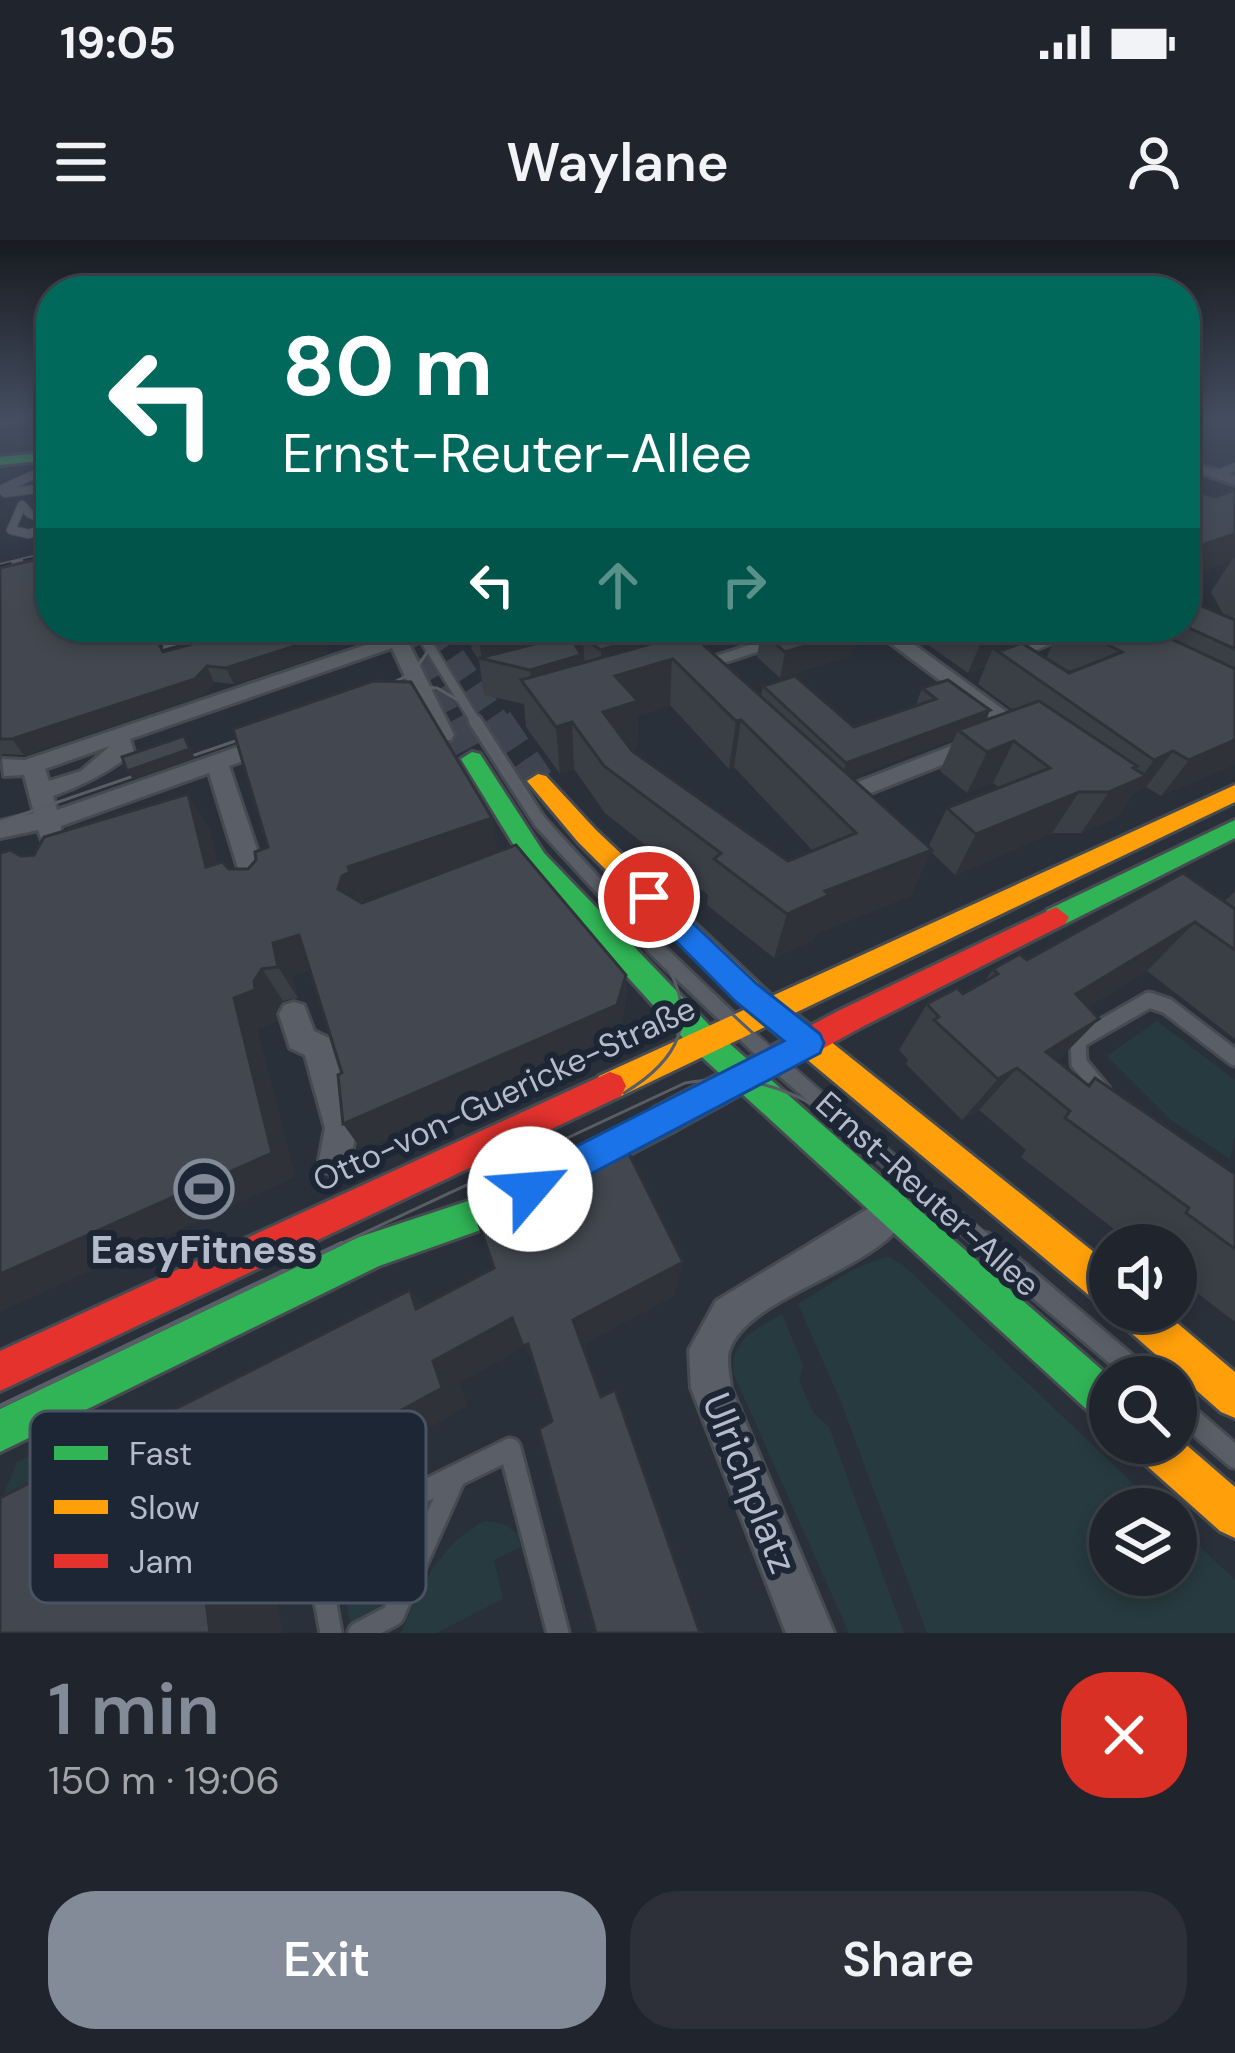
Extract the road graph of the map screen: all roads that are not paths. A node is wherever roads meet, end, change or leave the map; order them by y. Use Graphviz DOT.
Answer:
graph roads {
  1 [pos="29,483"];
  2 [pos="35,483"];
  3 [pos="36,487"];
  4 [pos="0,492"];
  5 [pos="14,492"];
  6 [pos="36,517"];
  7 [pos="36,530"];
  8 [pos="394,642"];
  9 [pos="398,642"];
  10 [pos="427,642"];
  11 [pos="775,642"];
  12 [pos="903,642"];
  13 [pos="1047,642"];
  14 [pos="695,666"];
  15 [pos="1004,670"];
  16 [pos="445,671"];
  17 [pos="663,676"];
  18 [pos="718,688"];
  19 [pos="409,689"];
  20 [pos="242,723"];
  21 [pos="1017,728"];
  22 [pos="298,733"];
  23 [pos="443,734"];
  24 [pos="112,735"];
  25 [pos="1056,755"];
  26 [pos="472,759"];
  27 [pos="217,762"];
  28 [pos="14,769"];
  29 [pos="538,781"];
  30 [pos="98,787"];
  31 [pos="40,792"];
  32 [pos="1235,794"];
  33 [pos="48,821"];
  34 [pos="858,821"];
  35 [pos="1235,828"];
  36 [pos="0,830"];
  37 [pos="59,864"];
  38 [pos="1115,888"];
  39 [pos="258,891"];
  40 [pos="1149,912"];
  41 [pos="768,1011"];
  42 [pos="294,1014"];
  43 [pos="741,1030"];
  44 [pos="703,1039"];
  45 [pos="809,1043"];
  46 [pos="1235,1058"];
  47 [pos="775,1063"];
  48 [pos="744,1079"];
  49 [pos="1122,1113"];
  50 [pos="343,1183"];
  51 [pos="892,1210"];
  52 [pos="1089,1271"];
  53 [pos="1159,1332"];
  54 [pos="1117,1356"];
  55 [pos="0,1371"];
  56 [pos="1089,1386"];
  57 [pos="1235,1397"];
  58 [pos="39,1411"];
  59 [pos="30,1415"];
  60 [pos="1197,1424"];
  61 [pos="0,1430"];
  62 [pos="1235,1457"];
  63 [pos="1177,1464"];
  64 [pos="455,1476"];
  65 [pos="426,1490"];
  66 [pos="1235,1516"];
  67 [pos="426,1541"];
  68 [pos="326,1603"];
  69 [pos="398,1603"];
  70 [pos="331,1633"];
  71 [pos="359,1633"];
  72 [pos="558,1633"];
  73 [pos="810,1633"];
  1 -- 4 [label="lane"];
  2 -- 5 [label="lane"];
  3 -- 5 [label="lane"];
  4 -- 5 [label="lane"];
  6 -- 7 [label="lane"];
  8 -- 20 [label="street"];
  9 -- 19 [label="street"];
  10 -- 16 [label="lane"];
  11 -- 14 [label="street"];
  12 -- 21 [label="street"];
  13 -- 15 [label="lane"];
  14 -- 17 [label="street"];
  14 -- 18 [label="street"];
  16 -- 19 [label="lane"];
  16 -- 43 [label="lane"];
  19 -- 23 [label="street"];
  20 -- 22 [label="street"];
  20 -- 24 [label="street"];
  20 -- 27 [label="street"];
  21 -- 25 [label="street"];
  21 -- 34 [label="street"];
  24 -- 28 [label="street"];
  24 -- 30 [label="street"];
  26 -- 44 [label="main road, Ernst-Reuter-Allee"];
  27 -- 30 [label="street"];
  27 -- 39 [label="street"];
  28 -- 31 [label="street"];
  29 -- 41 [label="main road, Ernst-Reuter-Allee"];
  30 -- 31 [label="street"];
  30 -- 33 [label="street"];
  31 -- 33 [label="street"];
  32 -- 41 [label="main road, Otto-von-Guericke-Straße"];
  33 -- 36 [label="street"];
  33 -- 37 [label="street"];
  35 -- 38 [label="main road"];
  38 -- 40 [label="street"];
  38 -- 45 [label="main road"];
  41 -- 43 [label="main road, Otto-von-Guericke-Straße"];
  41 -- 45 [label="main road, Ernst-Reuter-Allee"];
  42 -- 50 [label="street"];
  43 -- 44 [label="main road, Otto-von-Guericke-Straße"];
  43 -- 45 [label="main road"];
  43 -- 47 [label="lane"];
  44 -- 48 [label="main road, Ernst-Reuter-Allee"];
  44 -- 50 [label="main road, Otto-von-Guericke-Straße"];
  45 -- 47 [label="main road"];
  45 -- 52 [label="main road, Ernst-Reuter-Allee"];
  46 -- 49 [label="lane"];
  47 -- 48 [label="main road"];
  47 -- 54 [label="lane"];
  48 -- 51 [label="main road, Ernst-Reuter-Allee"];
  48 -- 58 [label="main road"];
  50 -- 55 [label="main road, Otto-von-Guericke-Straße"];
  51 -- 56 [label="main road, Ernst-Reuter-Allee"];
  51 -- 73 [label="street, Ulrichplatz"];
  53 -- 57 [label="main road"];
  59 -- 61 [label="main road"];
  60 -- 62 [label="lane"];
  63 -- 66 [label="main road"];
  64 -- 65 [label="lane"];
  64 -- 67 [label="lane"];
  64 -- 72 [label="lane"];
  68 -- 70 [label="lane"];
  69 -- 71 [label="lane"];
}
